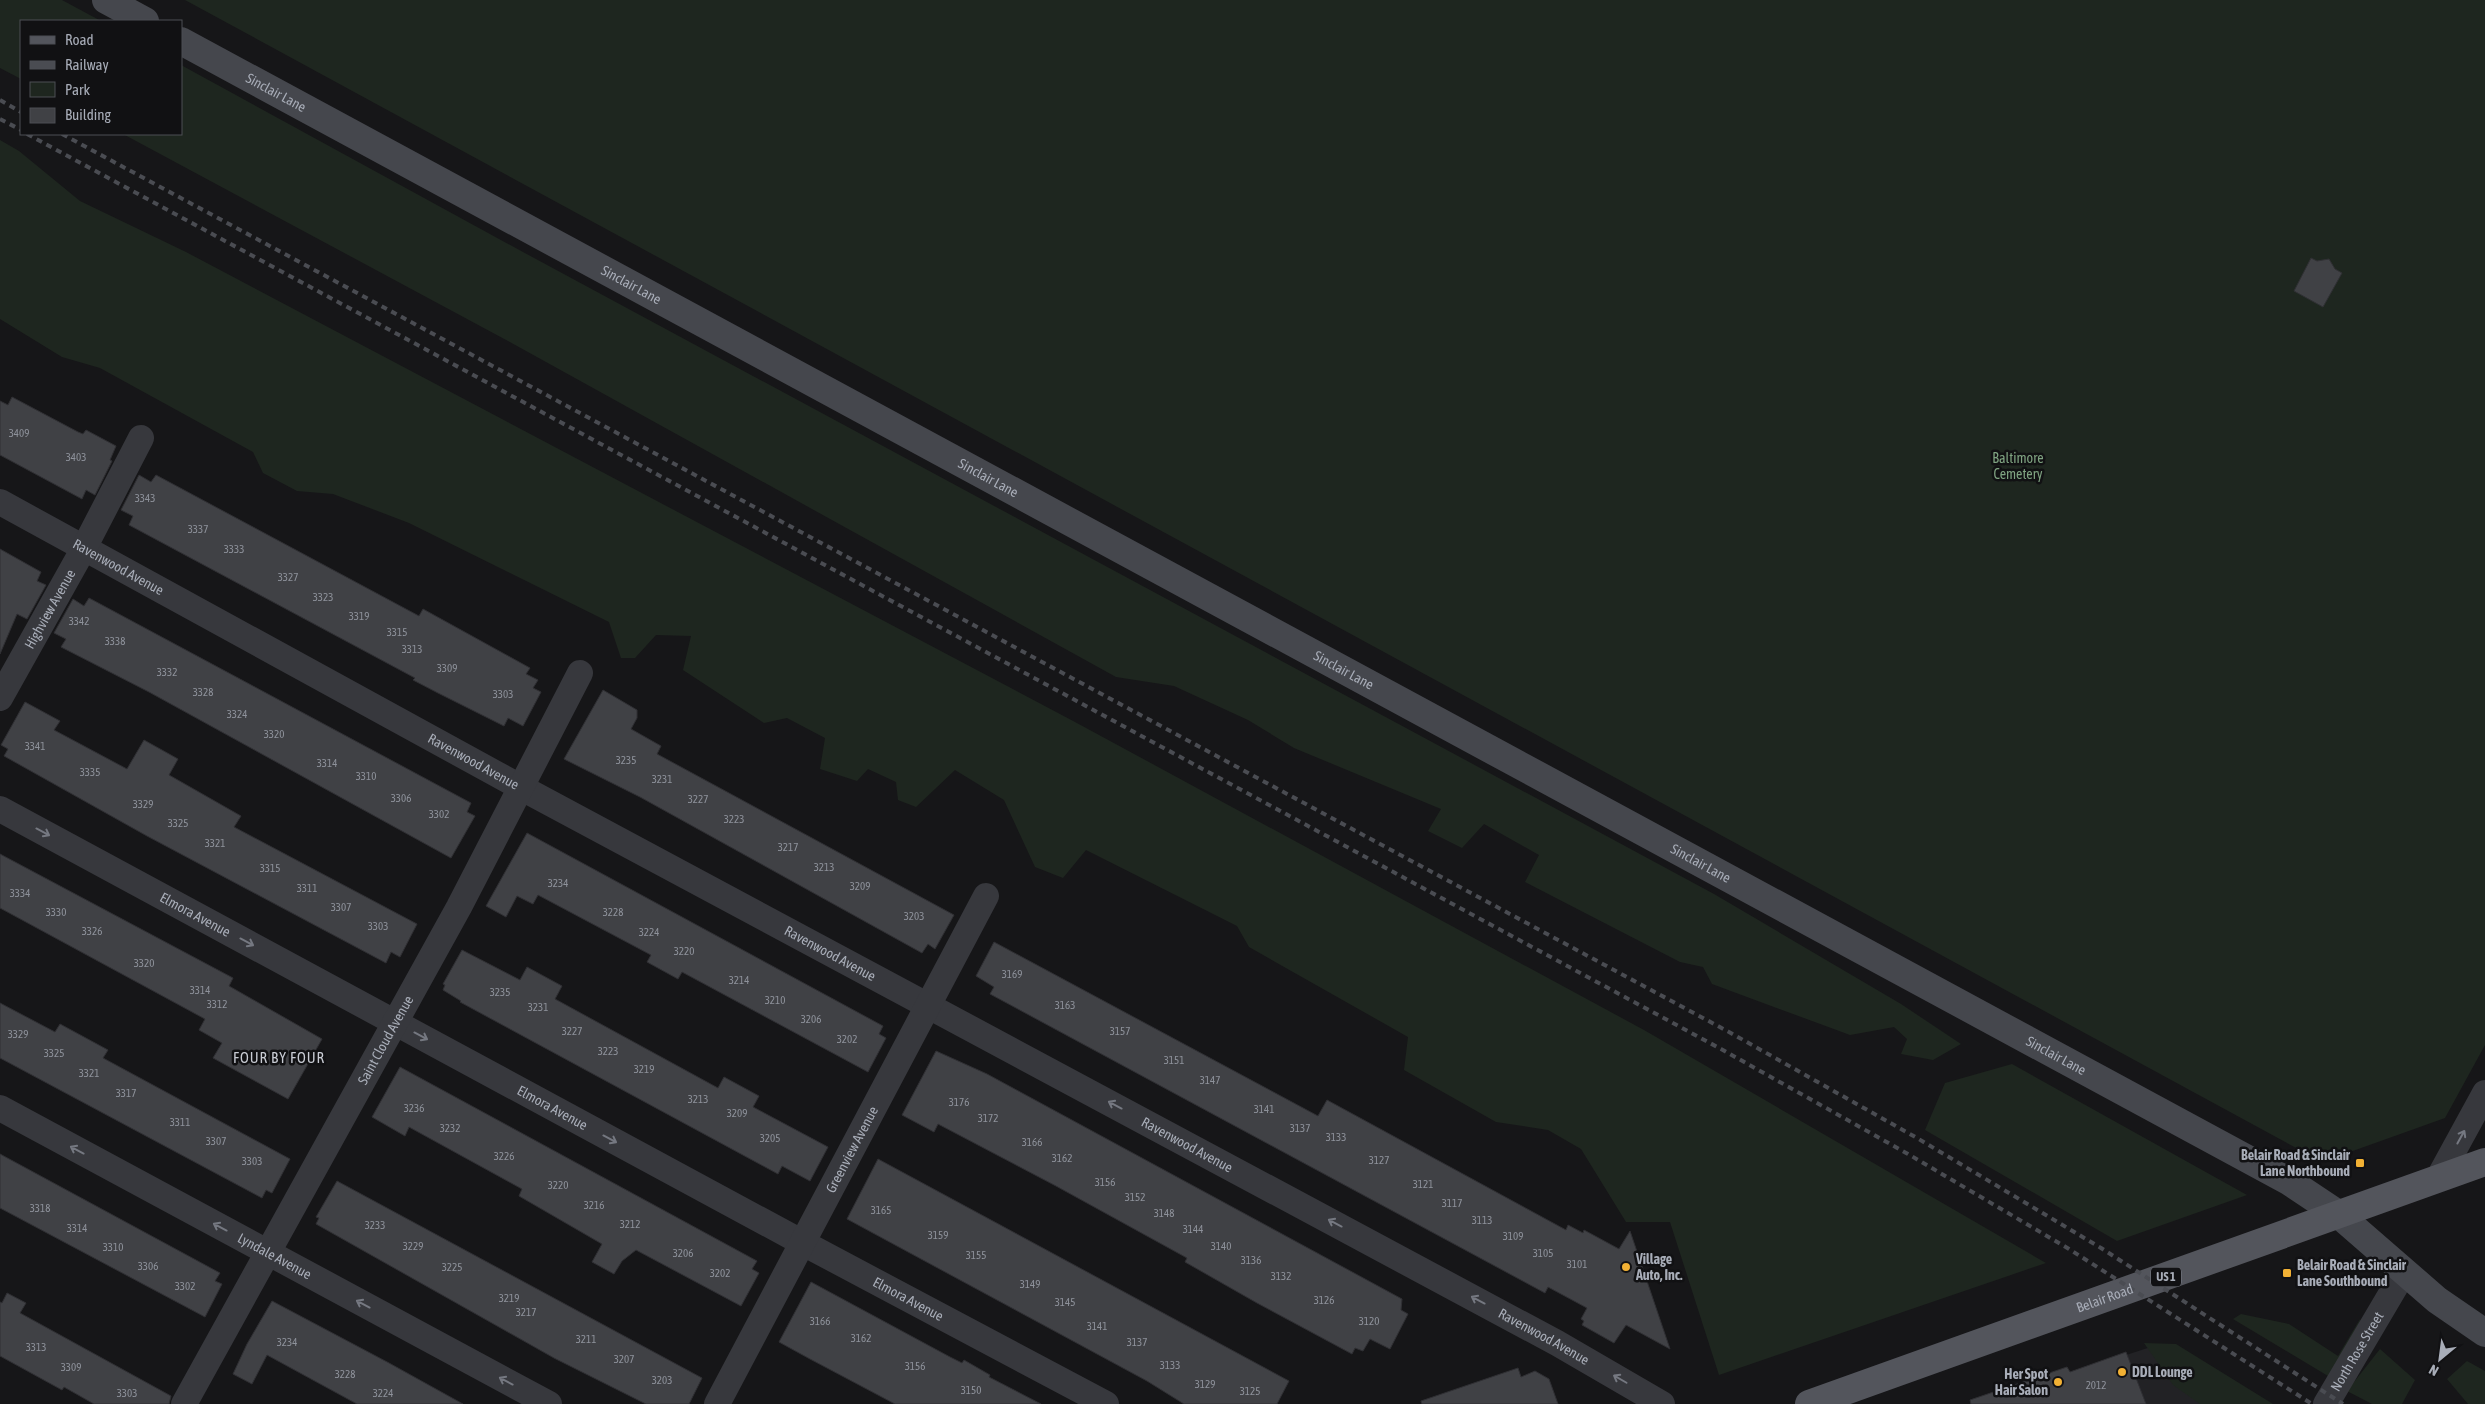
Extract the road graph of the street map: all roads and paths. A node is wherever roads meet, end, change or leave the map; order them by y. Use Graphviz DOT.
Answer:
graph roads {
  1 [pos="106,0"];
  2 [pos="143,20"];
  3 [pos="182,42"];
  4 [pos="141,438"];
  5 [pos="0,502"];
  6 [pos="84,548"];
  7 [pos="580,673"];
  8 [pos="0,698"];
  9 [pos="522,788"];
  10 [pos="0,808"];
  11 [pos="986,896"];
  12 [pos="929,1004"];
  13 [pos="395,1022"];
  14 [pos="2485,1093"];
  15 [pos="0,1108"];
  16 [pos="2485,1162"];
  17 [pos="2438,1179"];
  18 [pos="2338,1214"];
  19 [pos="803,1243"];
  20 [pos="268,1252"];
  21 [pos="2404,1272"];
  22 [pos="2485,1333"];
  23 [pos="184,1404"];
  24 [pos="549,1404"];
  25 [pos="717,1404"];
  26 [pos="1106,1404"];
  27 [pos="1662,1404"];
  28 [pos="1809,1404"];
  29 [pos="2326,1404"];
  1 -- 2 [label="main road"];
  3 -- 18 [label="main road, Sinclair Lane"];
  4 -- 6 [label="street, Highview Avenue"];
  5 -- 6 [label="street, Ravenwood Avenue"];
  6 -- 8 [label="street, Highview Avenue"];
  6 -- 9 [label="street, Ravenwood Avenue"];
  7 -- 9 [label="street, Saint Cloud Avenue"];
  9 -- 12 [label="street, Ravenwood Avenue"];
  9 -- 13 [label="street, Saint Cloud Avenue"];
  10 -- 13 [label="street, Elmora Avenue, one-way"];
  11 -- 12 [label="street, Greenview Avenue"];
  12 -- 19 [label="street, Greenview Avenue"];
  27 -- 12 [label="street, Ravenwood Avenue, one-way"];
  13 -- 19 [label="street, Elmora Avenue, one-way"];
  13 -- 20 [label="street, Saint Cloud Avenue"];
  17 -- 14 [label="street, one-way"];
  20 -- 15 [label="street, Lyndale Avenue, one-way"];
  16 -- 17 [label="main road, Belair Road / US 1"];
  17 -- 18 [label="main road, Belair Road / US 1"];
  18 -- 21 [label="main road, Sinclair Lane"];
  18 -- 28 [label="main road, Belair Road / US 1"];
  19 -- 25 [label="street, Greenview Avenue"];
  19 -- 26 [label="street, Elmora Avenue"];
  20 -- 23 [label="street, Saint Cloud Avenue"];
  24 -- 20 [label="street, Lyndale Avenue, one-way"];
  21 -- 22 [label="main road, Sinclair Lane"];
  21 -- 29 [label="street, North Rose Street"];
}
